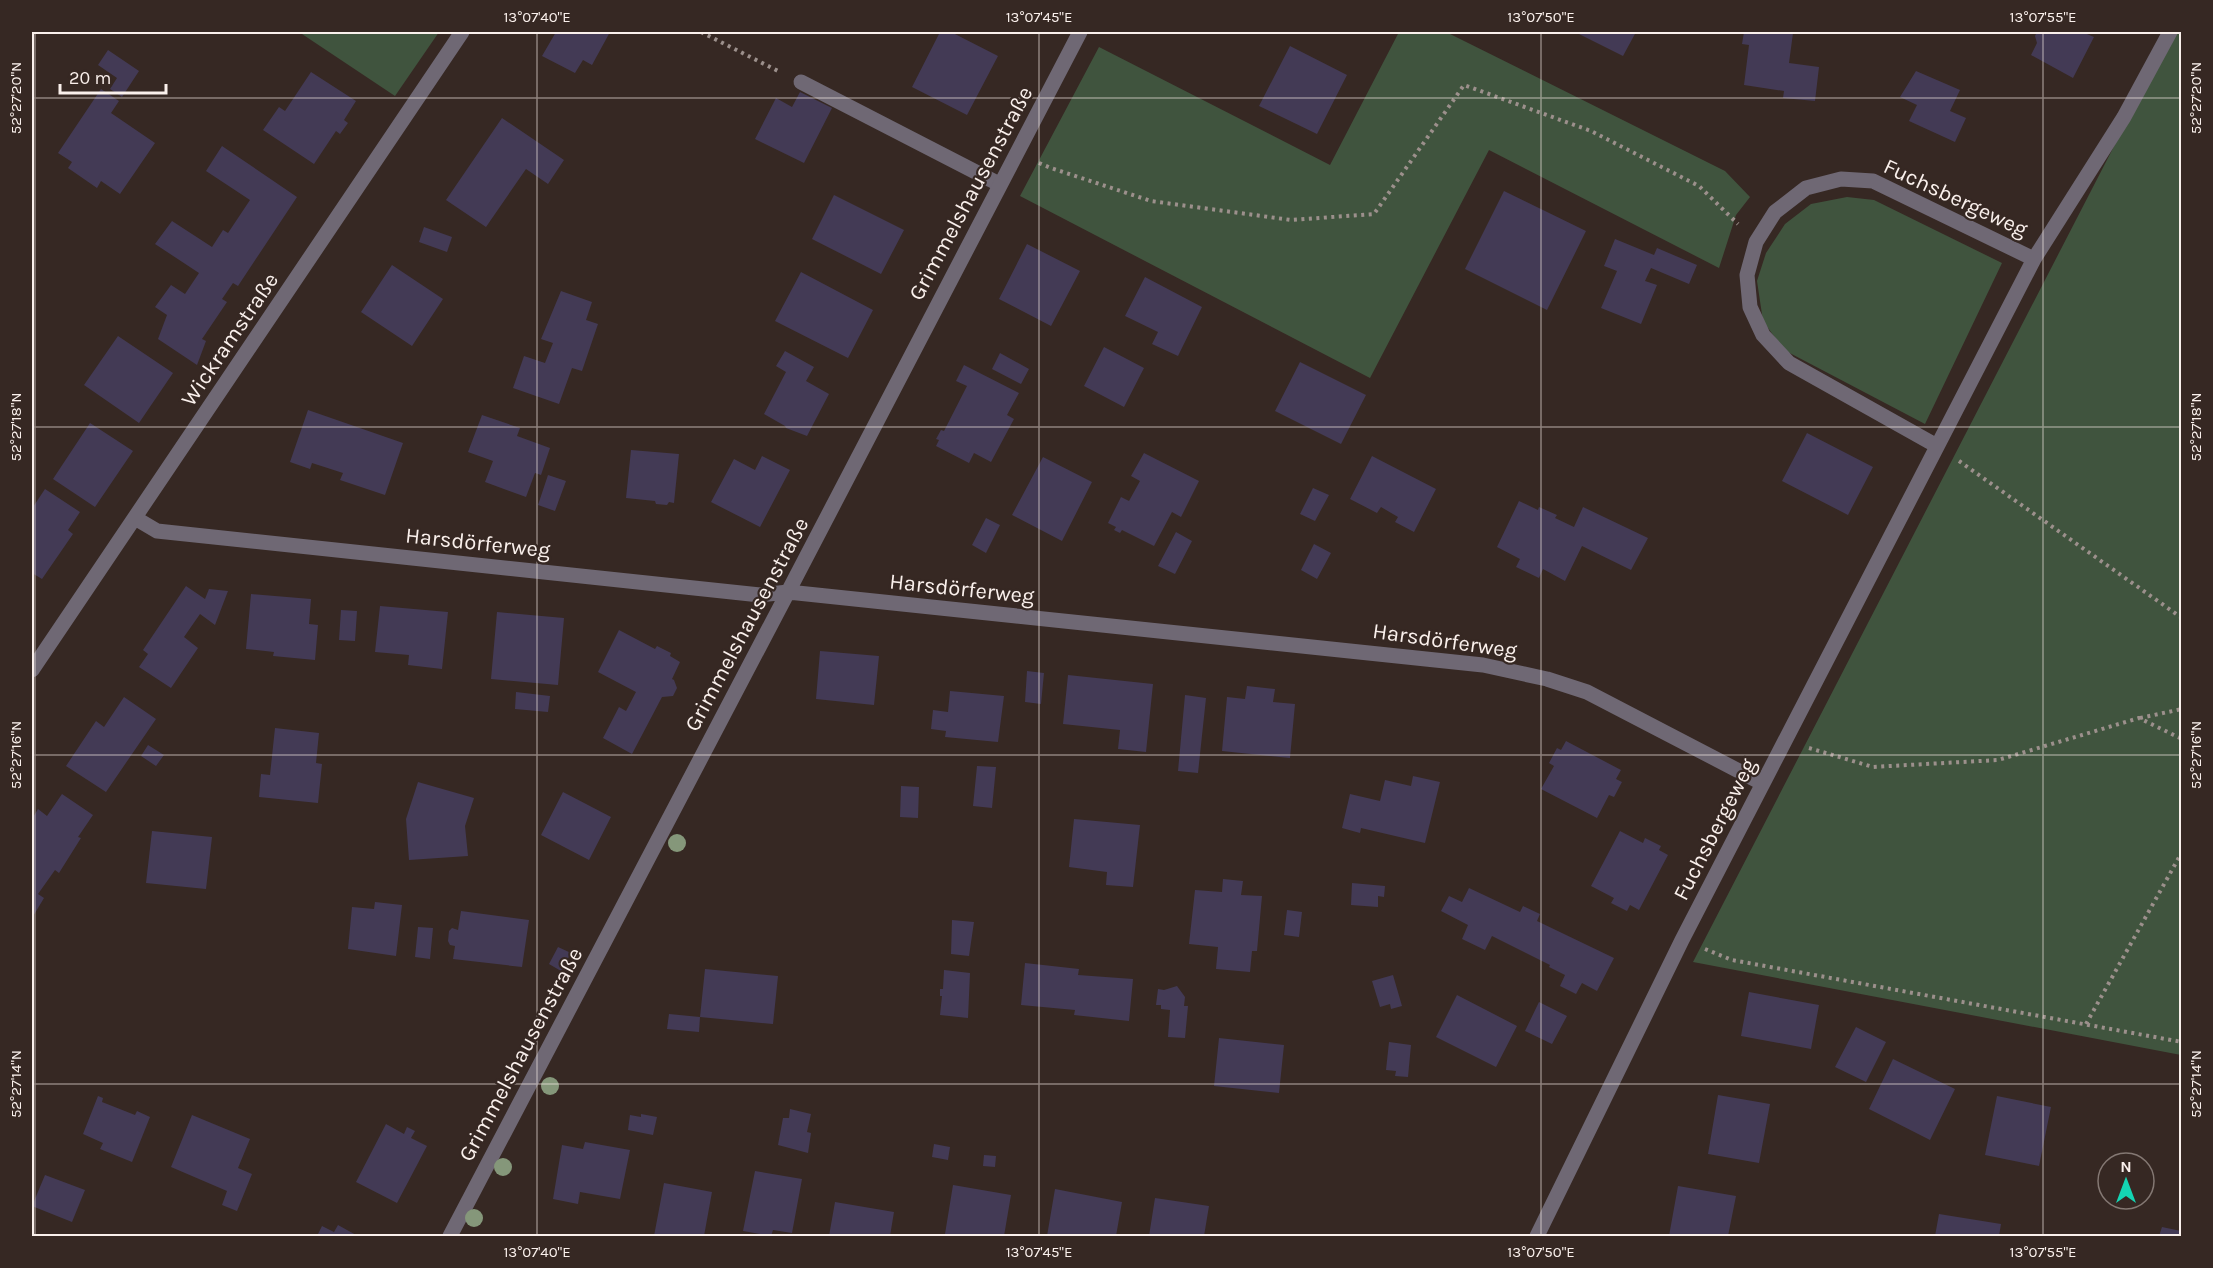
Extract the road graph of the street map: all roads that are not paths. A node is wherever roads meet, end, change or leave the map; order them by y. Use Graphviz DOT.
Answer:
graph roads {
  1 [pos="462,32"];
  2 [pos="1080,32"];
  3 [pos="2170,32"];
  4 [pos="801,82"];
  5 [pos="999,184"];
  6 [pos="2034,259"];
  7 [pos="1937,446"];
  8 [pos="135,518"];
  9 [pos="788,592"];
  10 [pos="32,670"];
  11 [pos="1762,783"];
  12 [pos="450,1236"];
  13 [pos="1538,1236"];
  1 -- 8 [label="street, Wickramstraße"];
  2 -- 5 [label="street, Grimmelshausenstraße"];
  3 -- 6 [label="street, Fuchsbergeweg"];
  4 -- 5 [label="street"];
  5 -- 9 [label="street, Grimmelshausenstraße"];
  6 -- 7 [label="street, Fuchsbergeweg"];
  6 -- 7 [label="street, Fuchsbergeweg"];
  7 -- 11 [label="street, Fuchsbergeweg"];
  8 -- 9 [label="street, Harsdörferweg"];
  8 -- 10 [label="street, Wickramstraße"];
  9 -- 11 [label="street, Harsdörferweg"];
  9 -- 12 [label="street, Grimmelshausenstraße"];
  11 -- 13 [label="street, Fuchsbergeweg"];
}
